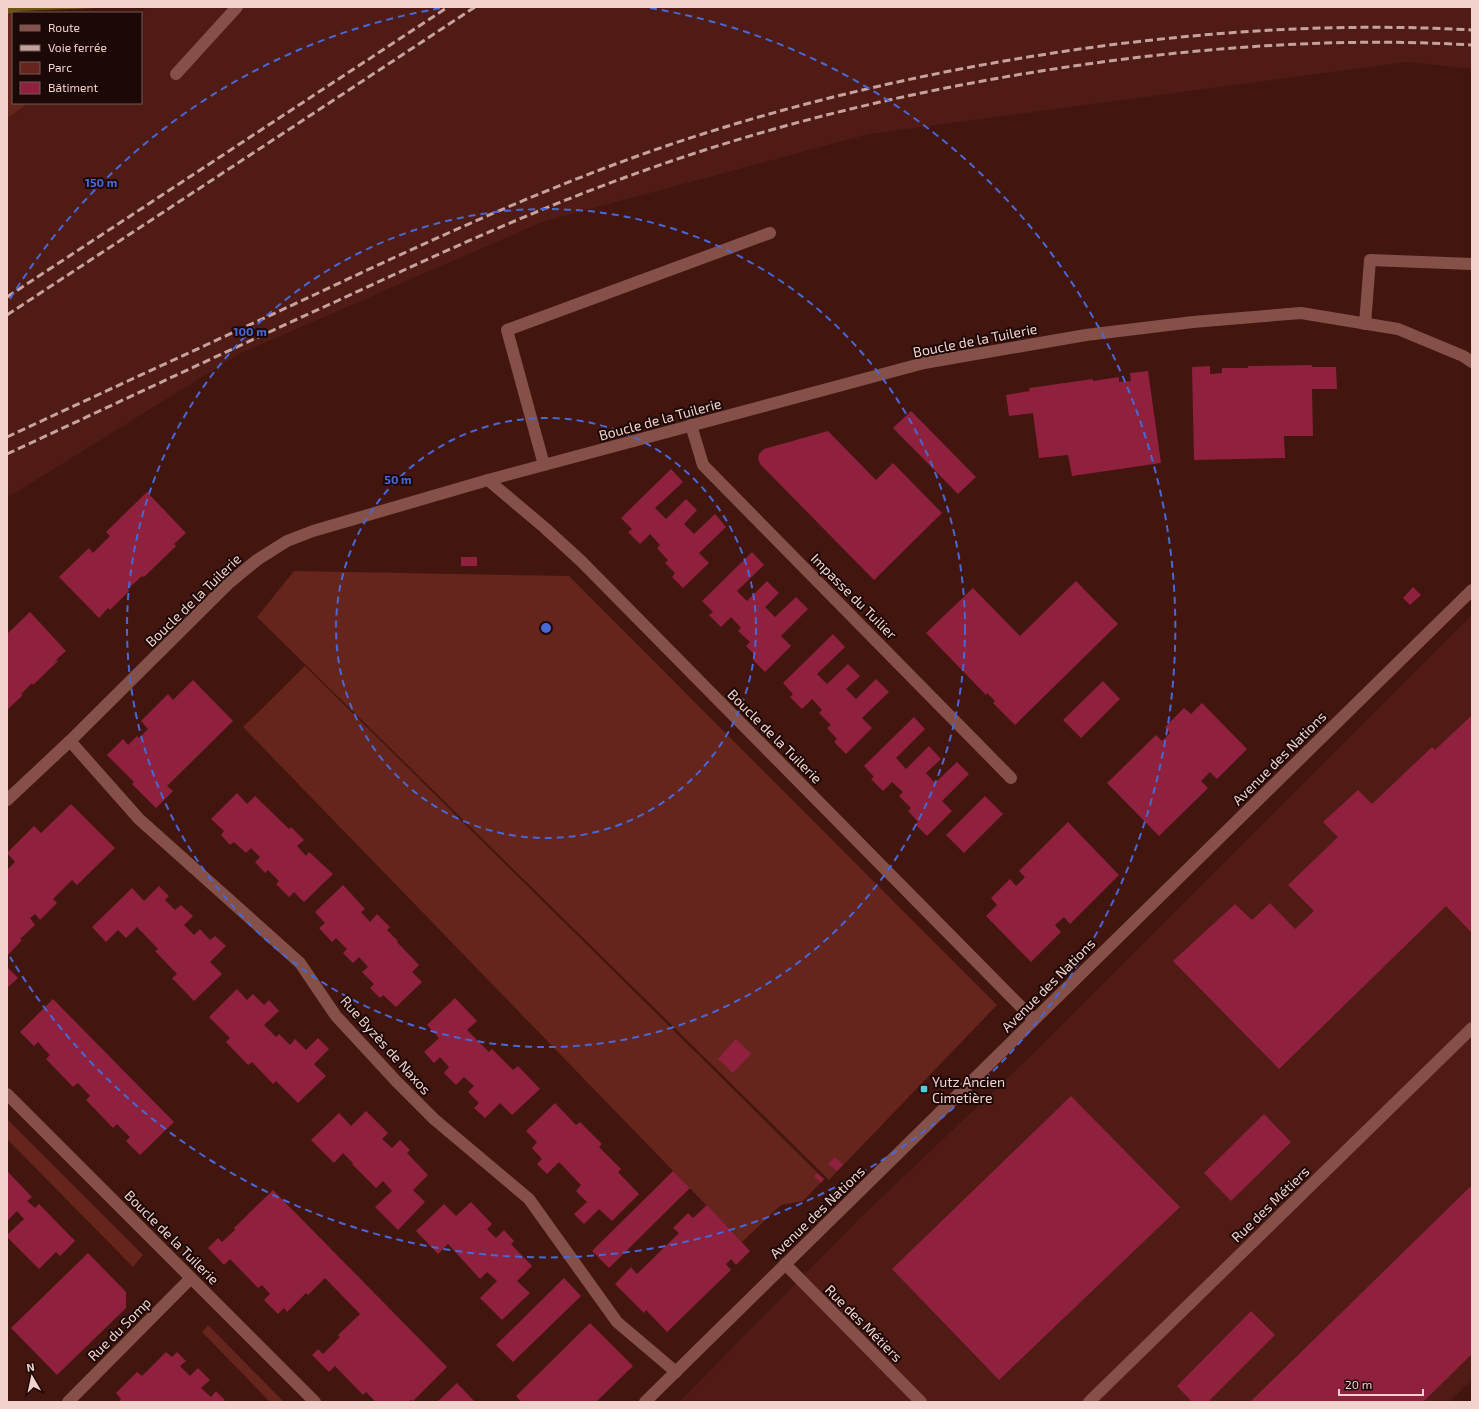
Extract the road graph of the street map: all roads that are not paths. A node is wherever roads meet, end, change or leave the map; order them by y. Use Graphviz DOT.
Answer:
graph roads {
  1 [pos="237,7"];
  2 [pos="176,74"];
  3 [pos="770,233"];
  4 [pos="1472,264"];
  5 [pos="1365,324"];
  6 [pos="1472,362"];
  7 [pos="691,426"];
  8 [pos="544,465"];
  9 [pos="488,480"];
  10 [pos="1472,590"];
  11 [pos="70,741"];
  12 [pos="1012,778"];
  13 [pos="7,800"];
  14 [pos="1034,1020"];
  15 [pos="1472,1028"];
  16 [pos="7,1094"];
  17 [pos="785,1264"];
  18 [pos="191,1278"];
  19 [pos="676,1372"];
  20 [pos="68,1402"];
  21 [pos="315,1402"];
  22 [pos="645,1402"];
  23 [pos="921,1402"];
  24 [pos="1090,1402"];
  1 -- 2 [label="street"];
  3 -- 8 [label="street"];
  4 -- 5 [label="street"];
  5 -- 6 [label="street, Boucle de la Tuilerie"];
  5 -- 7 [label="street, Boucle de la Tuilerie"];
  7 -- 8 [label="street, Boucle de la Tuilerie"];
  7 -- 12 [label="street, Impasse du Tuilier"];
  8 -- 9 [label="street, Boucle de la Tuilerie"];
  9 -- 11 [label="street, Boucle de la Tuilerie"];
  9 -- 14 [label="street, Boucle de la Tuilerie"];
  10 -- 14 [label="street, Avenue des Nations"];
  11 -- 13 [label="street, Boucle de la Tuilerie"];
  11 -- 19 [label="street, Rue Byzès de Naxos"];
  14 -- 17 [label="street, Avenue des Nations"];
  15 -- 24 [label="street, Rue des Métiers"];
  16 -- 18 [label="street, Boucle de la Tuilerie"];
  17 -- 19 [label="street, Avenue des Nations"];
  17 -- 23 [label="street, Rue des Métiers"];
  18 -- 20 [label="street, Rue du Somp"];
  18 -- 21 [label="street, Boucle de la Tuilerie"];
  19 -- 22 [label="street, Avenue des Nations"];
}
